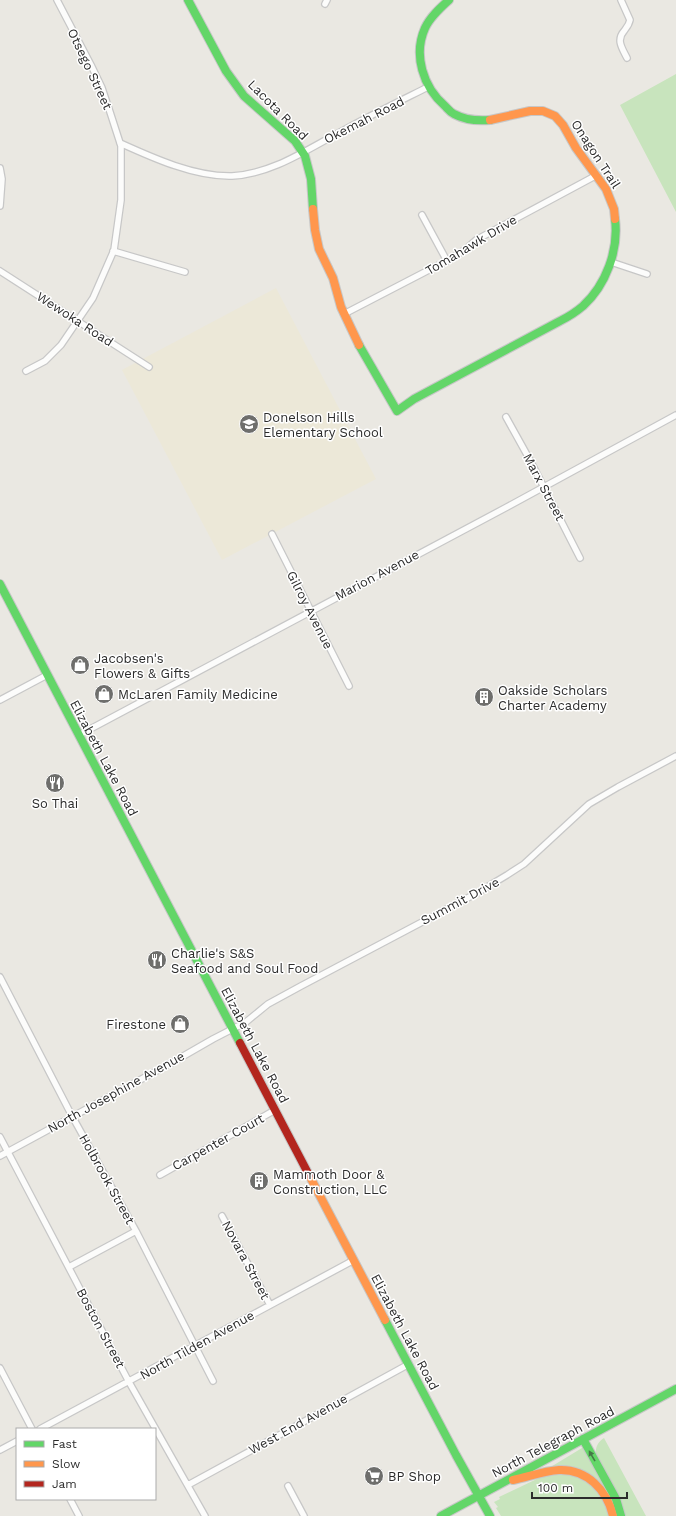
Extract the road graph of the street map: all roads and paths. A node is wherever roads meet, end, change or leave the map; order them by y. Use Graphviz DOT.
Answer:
graph roads {
  1 [pos="56,0"];
  2 [pos="188,0"];
  3 [pos="449,0"];
  4 [pos="621,0"];
  5 [pos="627,58"];
  6 [pos="428,87"];
  7 [pos="120,143"];
  8 [pos="302,152"];
  9 [pos="0,168"];
  10 [pos="597,175"];
  11 [pos="0,206"];
  12 [pos="422,215"];
  13 [pos="114,251"];
  14 [pos="447,261"];
  15 [pos="611,262"];
  16 [pos="0,271"];
  17 [pos="184,272"];
  18 [pos="647,274"];
  19 [pos="344,314"];
  20 [pos="78,321"];
  21 [pos="149,367"];
  22 [pos="26,371"];
  23 [pos="676,415"];
  24 [pos="506,417"];
  25 [pos="544,487"];
  26 [pos="272,534"];
  27 [pos="580,558"];
  28 [pos="0,584"];
  29 [pos="310,611"];
  30 [pos="47,675"];
  31 [pos="349,686"];
  32 [pos="0,700"];
  33 [pos="79,735"];
  34 [pos="676,756"];
  35 [pos="0,977"];
  36 [pos="233,1029"];
  37 [pos="275,1110"];
  38 [pos="72,1116"];
  39 [pos="0,1137"];
  40 [pos="8,1152"];
  41 [pos="0,1156"];
  42 [pos="160,1175"];
  43 [pos="222,1216"];
  44 [pos="136,1231"];
  45 [pos="354,1260"];
  46 [pos="69,1267"];
  47 [pos="270,1305"];
  48 [pos="194,1346"];
  49 [pos="409,1364"];
  50 [pos="0,1368"];
  51 [pos="213,1381"];
  52 [pos="129,1382"];
  53 [pos="676,1389"];
  54 [pos="31,1428"];
  55 [pos="42,1428"];
  56 [pos="155,1428"];
  57 [pos="156,1429"];
  58 [pos="583,1439"];
  59 [pos="16,1442"];
  60 [pos="0,1450"];
  61 [pos="503,1483"];
  62 [pos="188,1485"];
  63 [pos="288,1486"];
  64 [pos="478,1496"];
  65 [pos="71,1500"];
  66 [pos="79,1516"];
  67 [pos="205,1516"];
  68 [pos="304,1516"];
  69 [pos="441,1516"];
  70 [pos="490,1516"];
  71 [pos="613,1516"];
  72 [pos="621,1516"];
  1 -- 7 [label="street, Otsego Street"];
  2 -- 8 [label="main road, Lacota Road"];
  3 -- 6 [label="main road, Onagon Trail"];
  4 -- 5 [label="street"];
  6 -- 8 [label="street, Okemah Road"];
  6 -- 10 [label="main road, Onagon Trail"];
  7 -- 8 [label="street, Okemah Road"];
  7 -- 13 [label="street, Otsego Street"];
  8 -- 19 [label="main road, Lacota Road"];
  9 -- 11 [label="street"];
  10 -- 14 [label="street, Tomahawk Drive"];
  10 -- 15 [label="main road, Onagon Trail"];
  12 -- 14 [label="street"];
  13 -- 17 [label="street"];
  13 -- 20 [label="street, Otsego Street"];
  14 -- 19 [label="street, Tomahawk Drive"];
  15 -- 18 [label="street"];
  15 -- 19 [label="main road, Onagon Trail"];
  16 -- 20 [label="street, Wewoka Road"];
  20 -- 21 [label="street, Wewoka Road"];
  20 -- 22 [label="street, Otsego Street"];
  23 -- 25 [label="street, Marion Avenue"];
  24 -- 25 [label="street, Marx Street"];
  25 -- 27 [label="street, Marx Street"];
  25 -- 29 [label="street, Marion Avenue"];
  26 -- 29 [label="street, Gilroy Avenue"];
  28 -- 30 [label="main road, Elizabeth Lake Road"];
  29 -- 31 [label="street, Gilroy Avenue"];
  29 -- 33 [label="street, Marion Avenue"];
  30 -- 32 [label="street"];
  30 -- 33 [label="main road, Elizabeth Lake Road"];
  33 -- 36 [label="main road, Elizabeth Lake Road"];
  34 -- 36 [label="street, Summit Drive"];
  35 -- 38 [label="street, Holbrook Street"];
  36 -- 37 [label="main road, Elizabeth Lake Road"];
  36 -- 38 [label="street, North Josephine Avenue"];
  37 -- 42 [label="street, Carpenter Court"];
  37 -- 45 [label="main road, Elizabeth Lake Road"];
  38 -- 40 [label="street, North Josephine Avenue"];
  38 -- 44 [label="street, Holbrook Street"];
  39 -- 40 [label="street, Boston Street"];
  40 -- 41 [label="street, North Josephine Avenue"];
  40 -- 46 [label="street, Boston Street"];
  43 -- 47 [label="street, Novara Street"];
  44 -- 46 [label="street"];
  44 -- 48 [label="street, Holbrook Street"];
  45 -- 47 [label="street, North Tilden Avenue"];
  45 -- 49 [label="main road, Elizabeth Lake Road"];
  46 -- 52 [label="street, Boston Street"];
  47 -- 48 [label="street, North Tilden Avenue"];
  48 -- 51 [label="street, Holbrook Street"];
  48 -- 52 [label="street, North Tilden Avenue"];
  49 -- 62 [label="street, West End Avenue"];
  49 -- 64 [label="main road, Elizabeth Lake Road"];
  50 -- 54 [label="street"];
  52 -- 55 [label="street, North Tilden Avenue"];
  52 -- 56 [label="street, Boston Street"];
  53 -- 58 [label="main road, North Telegraph Road"];
  57 -- 62 [label="street, Boston Street"];
  58 -- 61 [label="main road, North Telegraph Road"];
  72 -- 58 [label="main road, one-way"];
  59 -- 60 [label="street"];
  61 -- 64 [label="main road, North Telegraph Road"];
  61 -- 71 [label="main road"];
  62 -- 67 [label="street, Boston Street"];
  63 -- 68 [label="street"];
  64 -- 69 [label="main road, North Telegraph Road"];
  64 -- 70 [label="main road, Elizabeth Lake Road"];
  65 -- 66 [label="street"];
}
